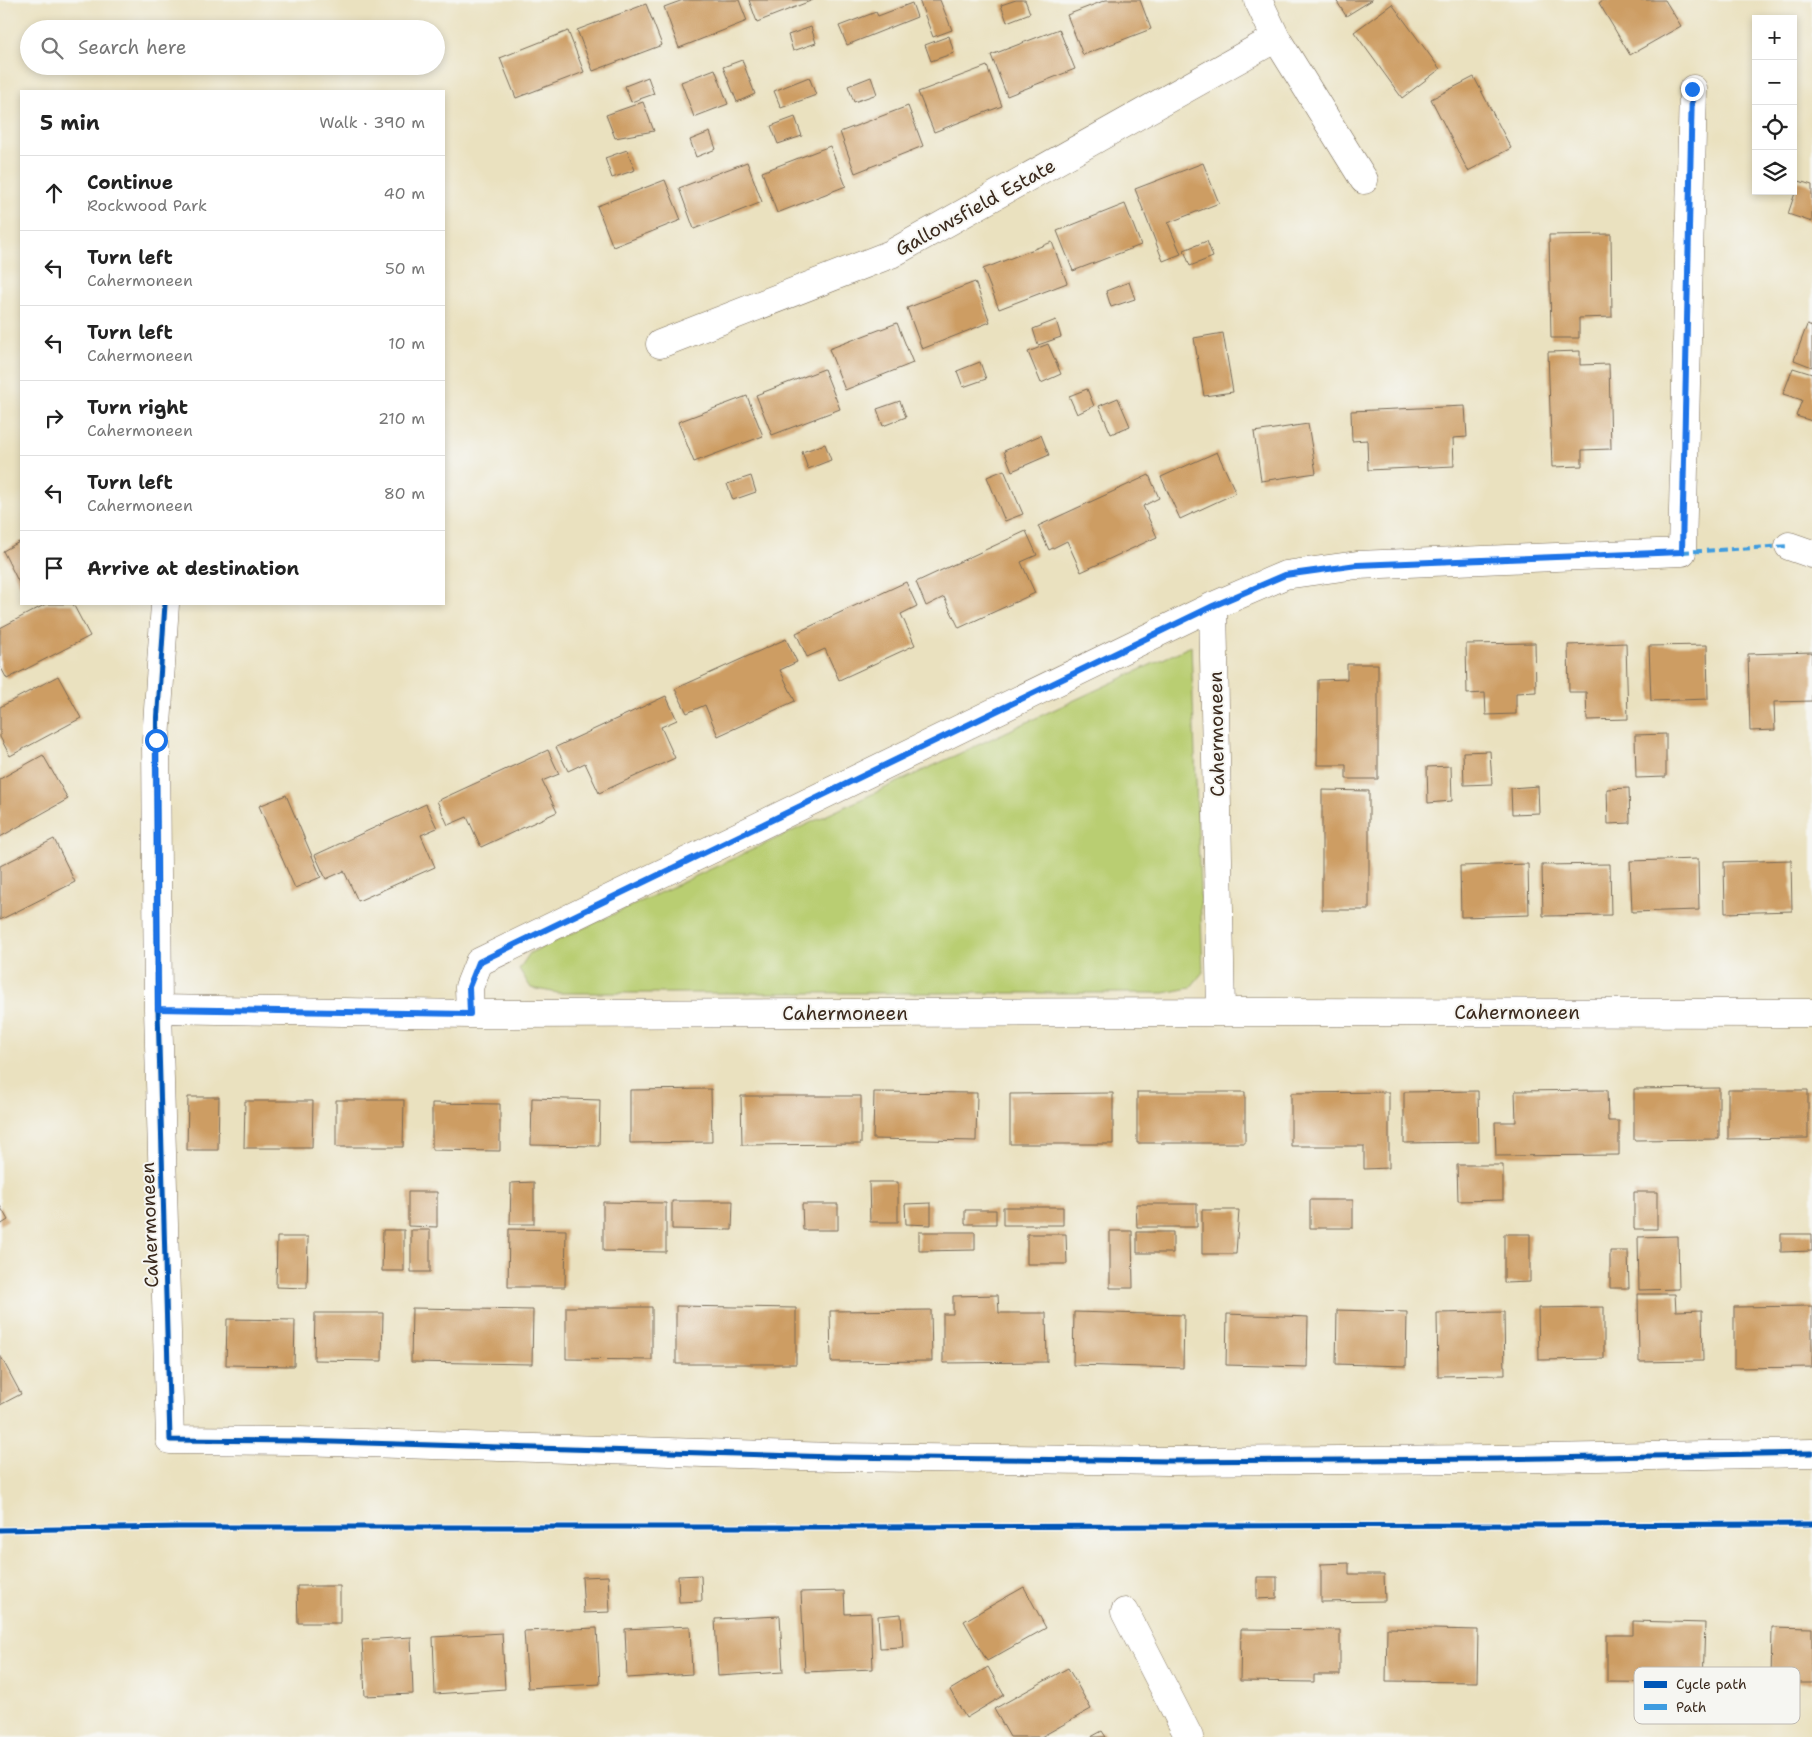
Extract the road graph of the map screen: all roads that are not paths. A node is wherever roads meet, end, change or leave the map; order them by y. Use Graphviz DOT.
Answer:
graph roads {
  1 [pos="1258,0"];
  2 [pos="1276,38"];
  3 [pos="1692,89"];
  4 [pos="1364,180"];
  5 [pos="660,344"];
  6 [pos="165,605"];
  7 [pos="1213,606"];
  8 [pos="158,1009"];
  9 [pos="1221,1012"];
  10 [pos="1812,1013"];
  11 [pos="470,1014"];
  12 [pos="1812,1453"];
  13 [pos="1124,1612"];
  14 [pos="1190,1737"];
  1 -- 2 [label="street"];
  2 -- 4 [label="street"];
  2 -- 5 [label="street, Gallowsfield Estate"];
  3 -- 7 [label="street"];
  6 -- 8 [label="street"];
  7 -- 9 [label="street, Cahermoneen"];
  7 -- 11 [label="street"];
  8 -- 11 [label="street, Cahermoneen"];
  8 -- 12 [label="street, Cahermoneen"];
  9 -- 10 [label="street, Cahermoneen"];
  9 -- 11 [label="street, Cahermoneen"];
  13 -- 14 [label="street"];
}
